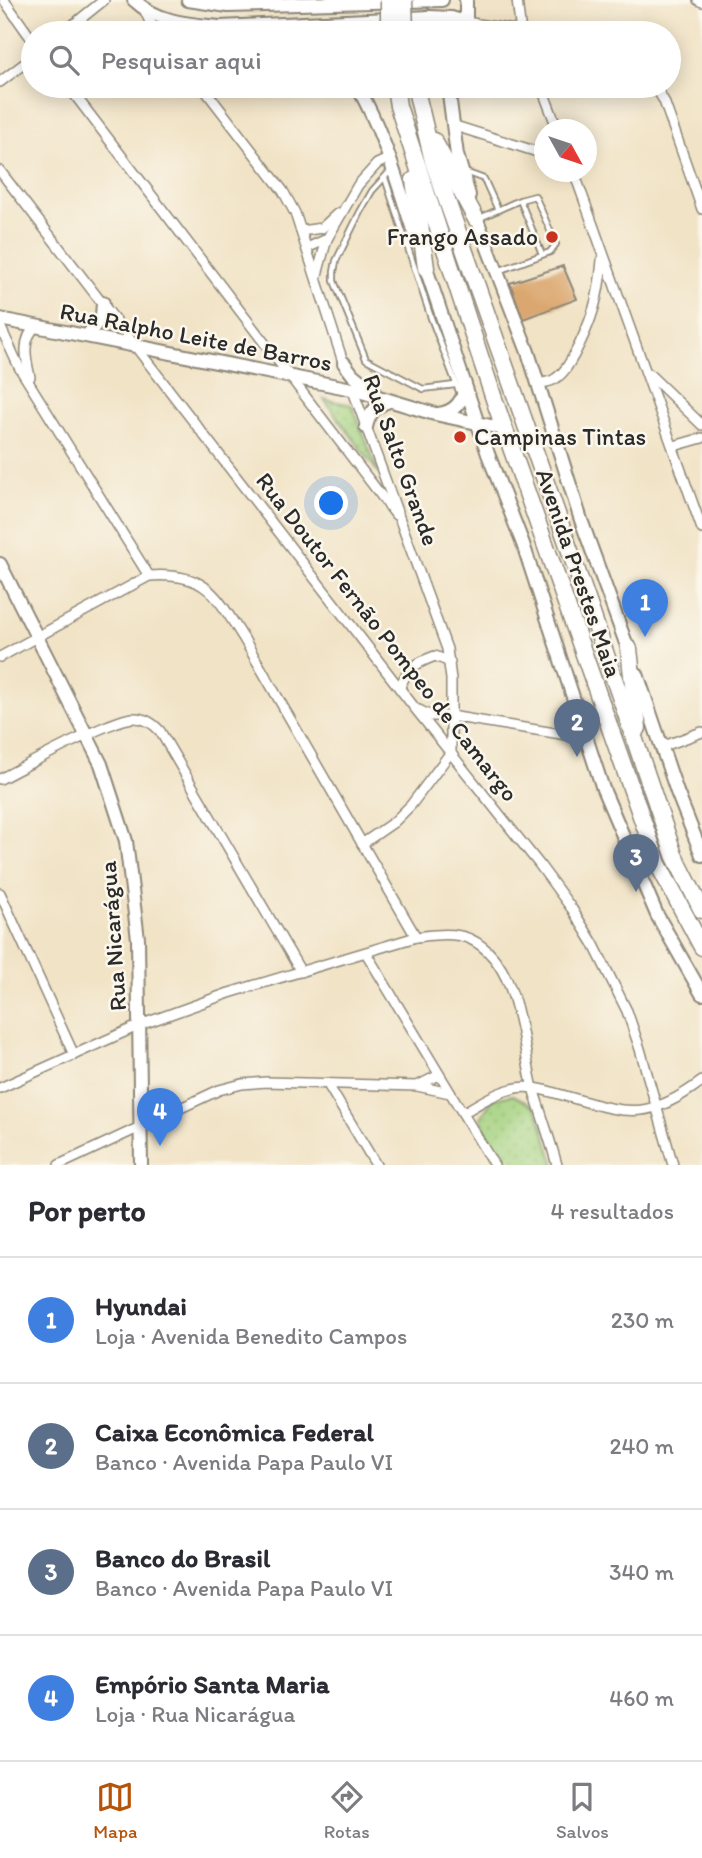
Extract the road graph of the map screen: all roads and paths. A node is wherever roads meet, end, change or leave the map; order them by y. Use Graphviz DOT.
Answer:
graph roads {
  1 [pos="4,0"];
  2 [pos="104,0"];
  3 [pos="188,0"];
  4 [pos="389,0"];
  5 [pos="404,0"];
  6 [pos="466,0"];
  7 [pos="517,0"];
  8 [pos="440,1"];
  9 [pos="276,2"];
  10 [pos="307,2"];
  11 [pos="142,3"];
  12 [pos="339,5"];
  13 [pos="518,15"];
  14 [pos="451,18"];
  15 [pos="78,21"];
  16 [pos="150,21"];
  17 [pos="171,21"];
  18 [pos="327,21"];
  19 [pos="389,21"];
  20 [pos="405,21"];
  21 [pos="414,21"];
  22 [pos="462,21"];
  23 [pos="466,21"];
  24 [pos="512,21"];
  25 [pos="519,21"];
  26 [pos="21,24"];
  27 [pos="21,66"];
  28 [pos="0,82"];
  29 [pos="77,98"];
  30 [pos="211,98"];
  31 [pos="363,98"];
  32 [pos="397,98"];
  33 [pos="418,98"];
  34 [pos="419,98"];
  35 [pos="449,98"];
  36 [pos="546,98"];
  37 [pos="662,98"];
  38 [pos="398,106"];
  39 [pos="554,119"];
  40 [pos="452,125"];
  41 [pos="534,151"];
  42 [pos="389,168"];
  43 [pos="0,171"];
  44 [pos="462,172"];
  45 [pos="577,182"];
  46 [pos="520,200"];
  47 [pos="344,206"];
  48 [pos="702,209"];
  49 [pos="498,210"];
  50 [pos="476,219"];
  51 [pos="301,231"];
  52 [pos="327,239"];
  53 [pos="307,248"];
  54 [pos="542,255"];
  55 [pos="603,255"];
  56 [pos="426,268"];
  57 [pos="498,271"];
  58 [pos="316,276"];
  59 [pos="103,303"];
  60 [pos="0,318"];
  61 [pos="0,326"];
  62 [pos="36,326"];
  63 [pos="87,336"];
  64 [pos="137,346"];
  65 [pos="344,363"];
  66 [pos="645,369"];
  67 [pos="292,379"];
  68 [pos="30,382"];
  69 [pos="460,383"];
  70 [pos="537,383"];
  71 [pos="352,389"];
  72 [pos="389,401"];
  73 [pos="435,414"];
  74 [pos="480,424"];
  75 [pos="702,425"];
  76 [pos="366,427"];
  77 [pos="505,429"];
  78 [pos="702,438"];
  79 [pos="674,446"];
  80 [pos="402,522"];
  81 [pos="702,529"];
  82 [pos="1,571"];
  83 [pos="149,576"];
  84 [pos="38,637"];
  85 [pos="629,649"];
  86 [pos="0,657"];
  87 [pos="450,662"];
  88 [pos="400,688"];
  89 [pos="414,707"];
  90 [pos="450,716"];
  91 [pos="702,732"];
  92 [pos="87,734"];
  93 [pos="586,738"];
  94 [pos="661,747"];
  95 [pos="450,752"];
  96 [pos="642,761"];
  97 [pos="0,779"];
  98 [pos="362,844"];
  99 [pos="702,855"];
  100 [pos="0,893"];
  101 [pos="701,908"];
  102 [pos="416,937"];
  103 [pos="702,947"];
  104 [pos="366,953"];
  105 [pos="301,972"];
  106 [pos="702,994"];
  107 [pos="140,1025"];
  108 [pos="74,1055"];
  109 [pos="439,1075"];
  110 [pos="702,1081"];
  111 [pos="327,1083"];
  112 [pos="417,1086"];
  113 [pos="533,1087"];
  114 [pos="0,1088"];
  115 [pos="450,1093"];
  116 [pos="657,1108"];
  117 [pos="463,1113"];
  118 [pos="141,1127"];
  119 [pos="59,1165"];
  120 [pos="141,1165"];
  121 [pos="376,1165"];
  122 [pos="494,1165"];
  123 [pos="557,1165"];
  124 [pos="673,1165"];
  1 -- 26 [label="street"];
  2 -- 15 [label="street"];
  3 -- 9 [label="street"];
  4 -- 19 [label="highway, bridge"];
  5 -- 20 [label="highway, bridge"];
  6 -- 23 [label="street"];
  7 -- 13 [label="street"];
  8 -- 12 [label="street"];
  8 -- 14 [label="street"];
  9 -- 10 [label="street"];
  10 -- 12 [label="street"];
  11 -- 16 [label="street"];
  11 -- 17 [label="street"];
  12 -- 18 [label="street"];
  13 -- 24 [label="street"];
  13 -- 25 [label="street"];
  14 -- 21 [label="street"];
  14 -- 22 [label="street"];
  27 -- 28 [label="street"];
  29 -- 67 [label="street"];
  30 -- 51 [label="street, Rua Salto Grande"];
  31 -- 42 [label="street"];
  32 -- 38 [label="highway, Avenida Prestes Maia"];
  33 -- 96 [label="highway, Avenida Prestes Maia"];
  34 -- 50 [label="highway"];
  35 -- 40 [label="street"];
  36 -- 39 [label="street"];
  37 -- 48 [label="street"];
  38 -- 56 [label="highway"];
  38 -- 77 [label="highway, Avenida Prestes Maia"];
  40 -- 41 [label="street"];
  40 -- 44 [label="street"];
  42 -- 47 [label="street"];
  42 -- 56 [label="street"];
  42 -- 69 [label="lane"];
  42 -- 69 [label="lane"];
  43 -- 59 [label="street, Rua Doutor Fernão Pompeo de Camargo"];
  44 -- 49 [label="lane"];
  44 -- 50 [label="street"];
  45 -- 55 [label="street"];
  46 -- 49 [label="lane"];
  46 -- 54 [label="lane"];
  46 -- 54 [label="lane"];
  47 -- 51 [label="street"];
  47 -- 52 [label="street"];
  49 -- 50 [label="lane"];
  50 -- 57 [label="street"];
  51 -- 53 [label="street, Rua Salto Grande"];
  52 -- 53 [label="street"];
  52 -- 58 [label="street"];
  53 -- 58 [label="street, Rua Salto Grande"];
  54 -- 57 [label="lane"];
  55 -- 66 [label="street"];
  55 -- 70 [label="street"];
  56 -- 69 [label="street"];
  57 -- 70 [label="street"];
  58 -- 65 [label="street, Rua Salto Grande"];
  59 -- 63 [label="street"];
  59 -- 64 [label="street, Rua Doutor Fernão Pompeo de Camargo"];
  60 -- 62 [label="street, Rua Ralpho Leite de Barros"];
  61 -- 68 [label="street"];
  62 -- 63 [label="street, Rua Ralpho Leite de Barros"];
  62 -- 68 [label="street"];
  63 -- 64 [label="street, Rua Ralpho Leite de Barros"];
  64 -- 67 [label="street, Rua Ralpho Leite de Barros"];
  64 -- 88 [label="street, Rua Doutor Fernão Pompeo de Camargo"];
  65 -- 71 [label="street, Rua Salto Grande"];
  65 -- 72 [label="street"];
  66 -- 75 [label="street"];
  66 -- 79 [label="street"];
  67 -- 71 [label="street, Rua Ralpho Leite de Barros"];
  67 -- 80 [label="street"];
  68 -- 83 [label="street"];
  69 -- 73 [label="street"];
  69 -- 74 [label="street"];
  70 -- 85 [label="street"];
  71 -- 72 [label="street, Rua Ralpho Leite de Barros"];
  71 -- 76 [label="street, Rua Salto Grande"];
  72 -- 73 [label="street, Rua Ralpho Leite de Barros"];
  72 -- 76 [label="street"];
  73 -- 74 [label="street, Rua Ralpho Leite de Barros"];
  74 -- 77 [label="street, Rua Ralpho Leite de Barros"];
  74 -- 93 [label="street"];
  76 -- 80 [label="street, Rua Salto Grande"];
  77 -- 103 [label="highway, Avenida Prestes Maia"];
  78 -- 79 [label="street"];
  79 -- 81 [label="street"];
  80 -- 87 [label="street, Rua Salto Grande"];
  82 -- 84 [label="street, Rua Nicarágua"];
  83 -- 84 [label="street"];
  83 -- 98 [label="street"];
  84 -- 86 [label="street"];
  84 -- 92 [label="street, Rua Nicarágua"];
  85 -- 94 [label="street"];
  85 -- 96 [label="highway"];
  87 -- 88 [label="street"];
  87 -- 90 [label="street, Rua Salto Grande"];
  88 -- 89 [label="street, Rua Doutor Fernão Pompeo de Camargo"];
  89 -- 90 [label="street"];
  89 -- 95 [label="street, Rua Doutor Fernão Pompeo de Camargo"];
  90 -- 93 [label="street"];
  90 -- 95 [label="street, Rua Salto Grande"];
  91 -- 94 [label="street"];
  92 -- 97 [label="street"];
  92 -- 105 [label="street"];
  92 -- 107 [label="street, Rua Nicarágua"];
  93 -- 106 [label="street"];
  94 -- 99 [label="street"];
  95 -- 98 [label="street"];
  95 -- 116 [label="street, Rua Doutor Fernão Pompeo de Camargo"];
  96 -- 101 [label="highway, Avenida Prestes Maia"];
  98 -- 102 [label="street"];
  100 -- 108 [label="street"];
  102 -- 104 [label="street"];
  102 -- 113 [label="street"];
  104 -- 105 [label="street"];
  104 -- 109 [label="street"];
  105 -- 107 [label="street"];
  107 -- 108 [label="street"];
  107 -- 118 [label="street, Rua Nicarágua"];
  108 -- 114 [label="street"];
  109 -- 112 [label="street"];
  109 -- 115 [label="street"];
  110 -- 116 [label="street"];
  111 -- 112 [label="street"];
  111 -- 118 [label="street"];
  111 -- 121 [label="street"];
  112 -- 115 [label="street"];
  113 -- 116 [label="street"];
  113 -- 117 [label="street"];
  113 -- 123 [label="street"];
  115 -- 117 [label="street"];
  116 -- 124 [label="street, Rua Doutor Fernão Pompeo de Camargo"];
  117 -- 122 [label="street"];
  118 -- 119 [label="street"];
  118 -- 120 [label="street, Rua Nicarágua"];
}
